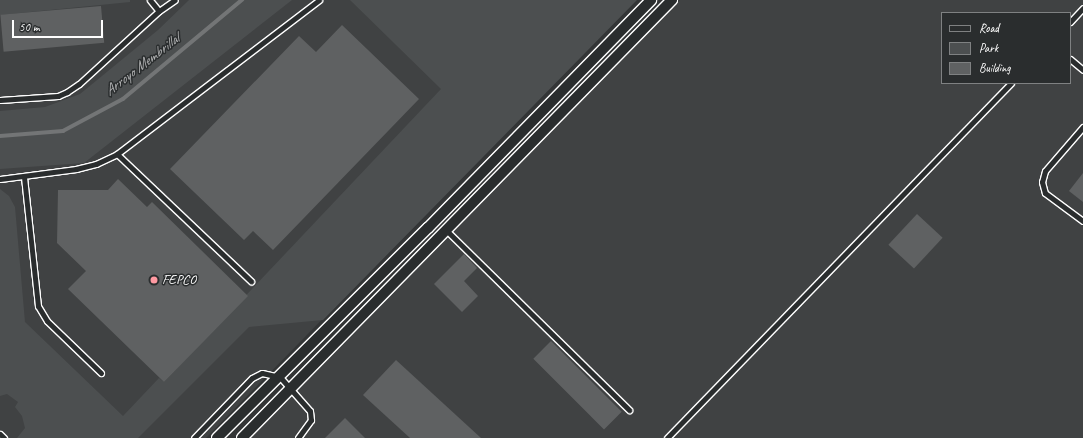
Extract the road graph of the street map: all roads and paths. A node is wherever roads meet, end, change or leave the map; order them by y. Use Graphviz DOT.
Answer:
graph roads {
  1 [pos="150,0"];
  2 [pos="175,0"];
  3 [pos="319,0"];
  4 [pos="651,0"];
  5 [pos="656,0"];
  6 [pos="672,0"];
  7 [pos="665,8"];
  8 [pos="1083,8"];
  9 [pos="159,11"];
  10 [pos="1071,21"];
  11 [pos="1071,60"];
  12 [pos="1083,70"];
  13 [pos="1010,84"];
  14 [pos="0,100"];
  15 [pos="1083,127"];
  16 [pos="117,154"];
  17 [pos="24,177"];
  18 [pos="0,179"];
  19 [pos="1083,221"];
  20 [pos="446,230"];
  21 [pos="251,281"];
  22 [pos="101,374"];
  23 [pos="280,377"];
  24 [pos="290,389"];
  25 [pos="629,410"];
  26 [pos="0,434"];
  27 [pos="4,438"];
  28 [pos="194,438"];
  29 [pos="217,438"];
  30 [pos="242,438"];
  31 [pos="298,438"];
  32 [pos="667,438"];
  1 -- 9 [label="lane"];
  2 -- 9 [label="lane"];
  3 -- 16 [label="lane"];
  4 -- 23 [label="street"];
  5 -- 7 [label="street"];
  6 -- 7 [label="street"];
  7 -- 20 [label="street"];
  8 -- 10 [label="lane"];
  9 -- 14 [label="lane"];
  11 -- 12 [label="lane"];
  13 -- 32 [label="lane"];
  15 -- 19 [label="lane"];
  16 -- 17 [label="lane"];
  16 -- 21 [label="lane"];
  17 -- 18 [label="lane"];
  17 -- 22 [label="lane"];
  20 -- 24 [label="street"];
  20 -- 25 [label="lane"];
  23 -- 24 [label="lane"];
  23 -- 28 [label="lane"];
  23 -- 29 [label="street"];
  24 -- 30 [label="street"];
  24 -- 31 [label="lane"];
  26 -- 27 [label="lane"];
}
